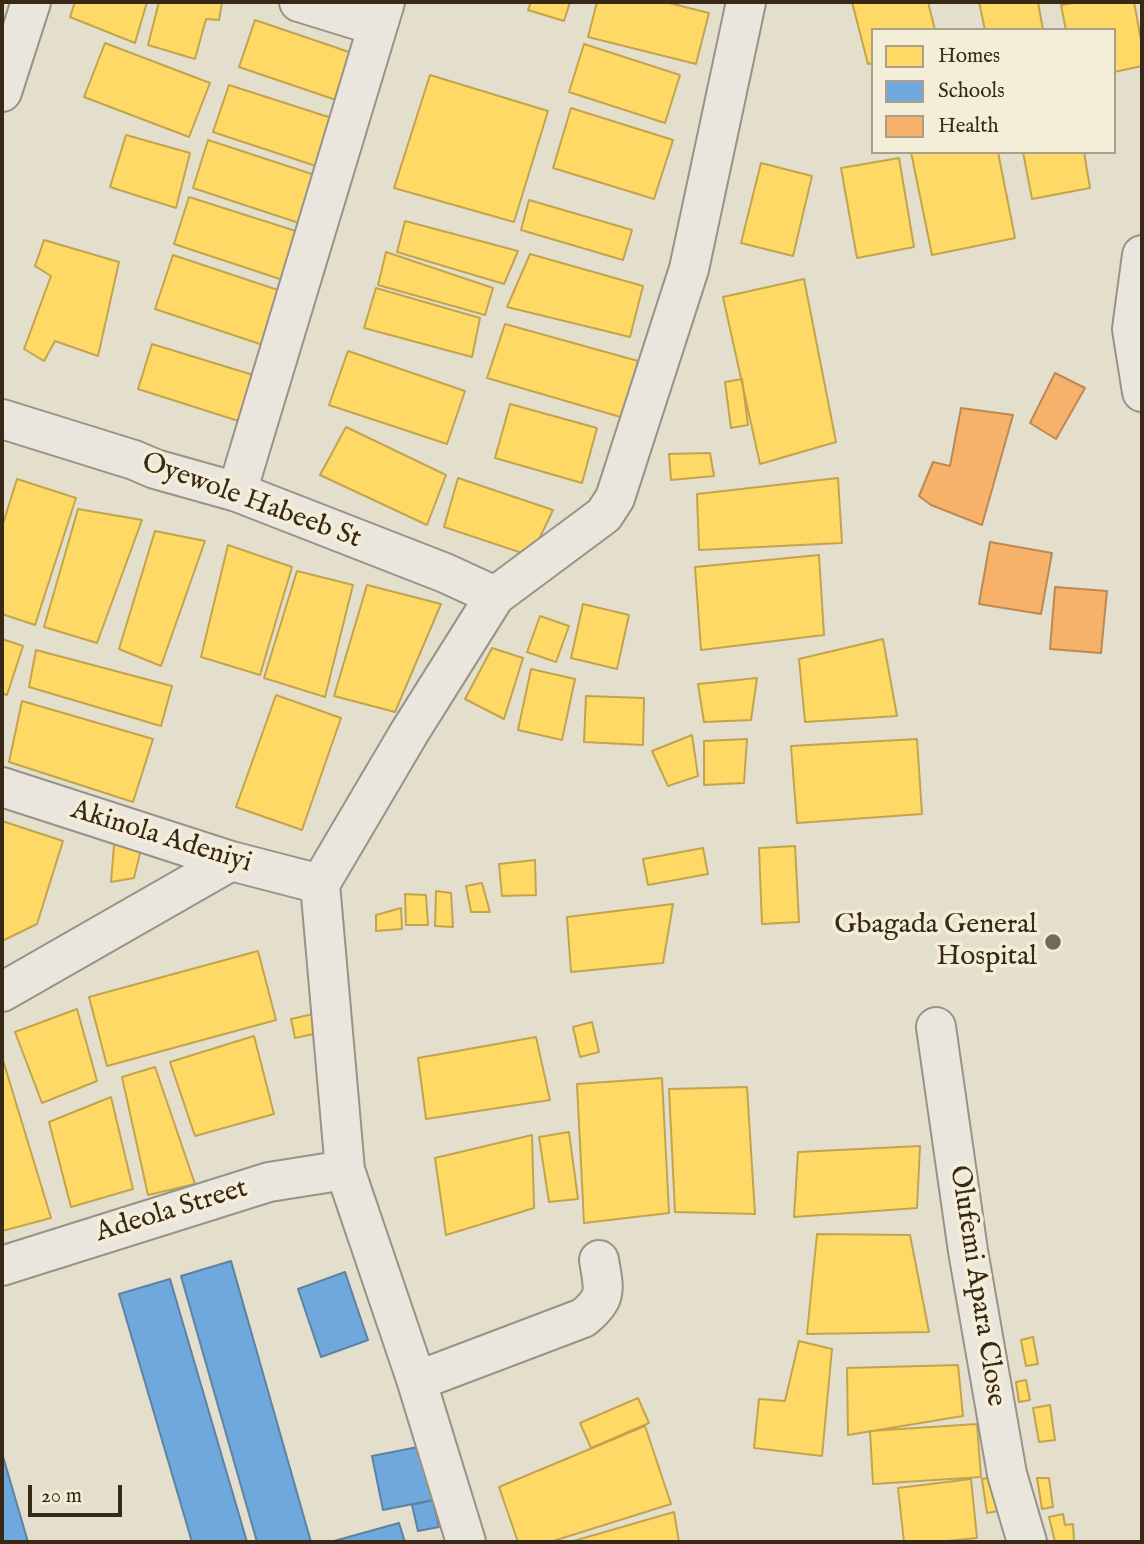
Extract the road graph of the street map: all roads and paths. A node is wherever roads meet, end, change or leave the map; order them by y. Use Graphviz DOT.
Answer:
graph roads {
  1 [pos="31,2"];
  2 [pos="299,2"];
  3 [pos="746,2"];
  4 [pos="381,14"];
  5 [pos="2,92"];
  6 [pos="1142,255"];
  7 [pos="1142,392"];
  8 [pos="2,419"];
  9 [pos="237,492"];
  10 [pos="495,596"];
  11 [pos="2,788"];
  12 [pos="231,861"];
  13 [pos="320,884"];
  14 [pos="2,992"];
  15 [pos="936,1027"];
  16 [pos="345,1170"];
  17 [pos="599,1260"];
  18 [pos="2,1266"];
  19 [pos="416,1379"];
  20 [pos="466,1542"];
  21 [pos="1027,1542"];
  1 -- 5 [label="street"];
  2 -- 4 [label="street"];
  3 -- 10 [label="street"];
  4 -- 9 [label="street"];
  6 -- 7 [label="street"];
  8 -- 9 [label="street, Oyewole Habeeb St"];
  9 -- 10 [label="street, Oyewole Habeeb St"];
  10 -- 13 [label="street"];
  11 -- 12 [label="street, Akinola Adeniyi"];
  12 -- 13 [label="street, Akinola Adeniyi"];
  12 -- 14 [label="street"];
  13 -- 16 [label="street"];
  15 -- 21 [label="street, Olufemi Apara Close"];
  16 -- 18 [label="street, Adeola Street"];
  16 -- 19 [label="street"];
  17 -- 19 [label="street"];
  19 -- 20 [label="street"];
}
